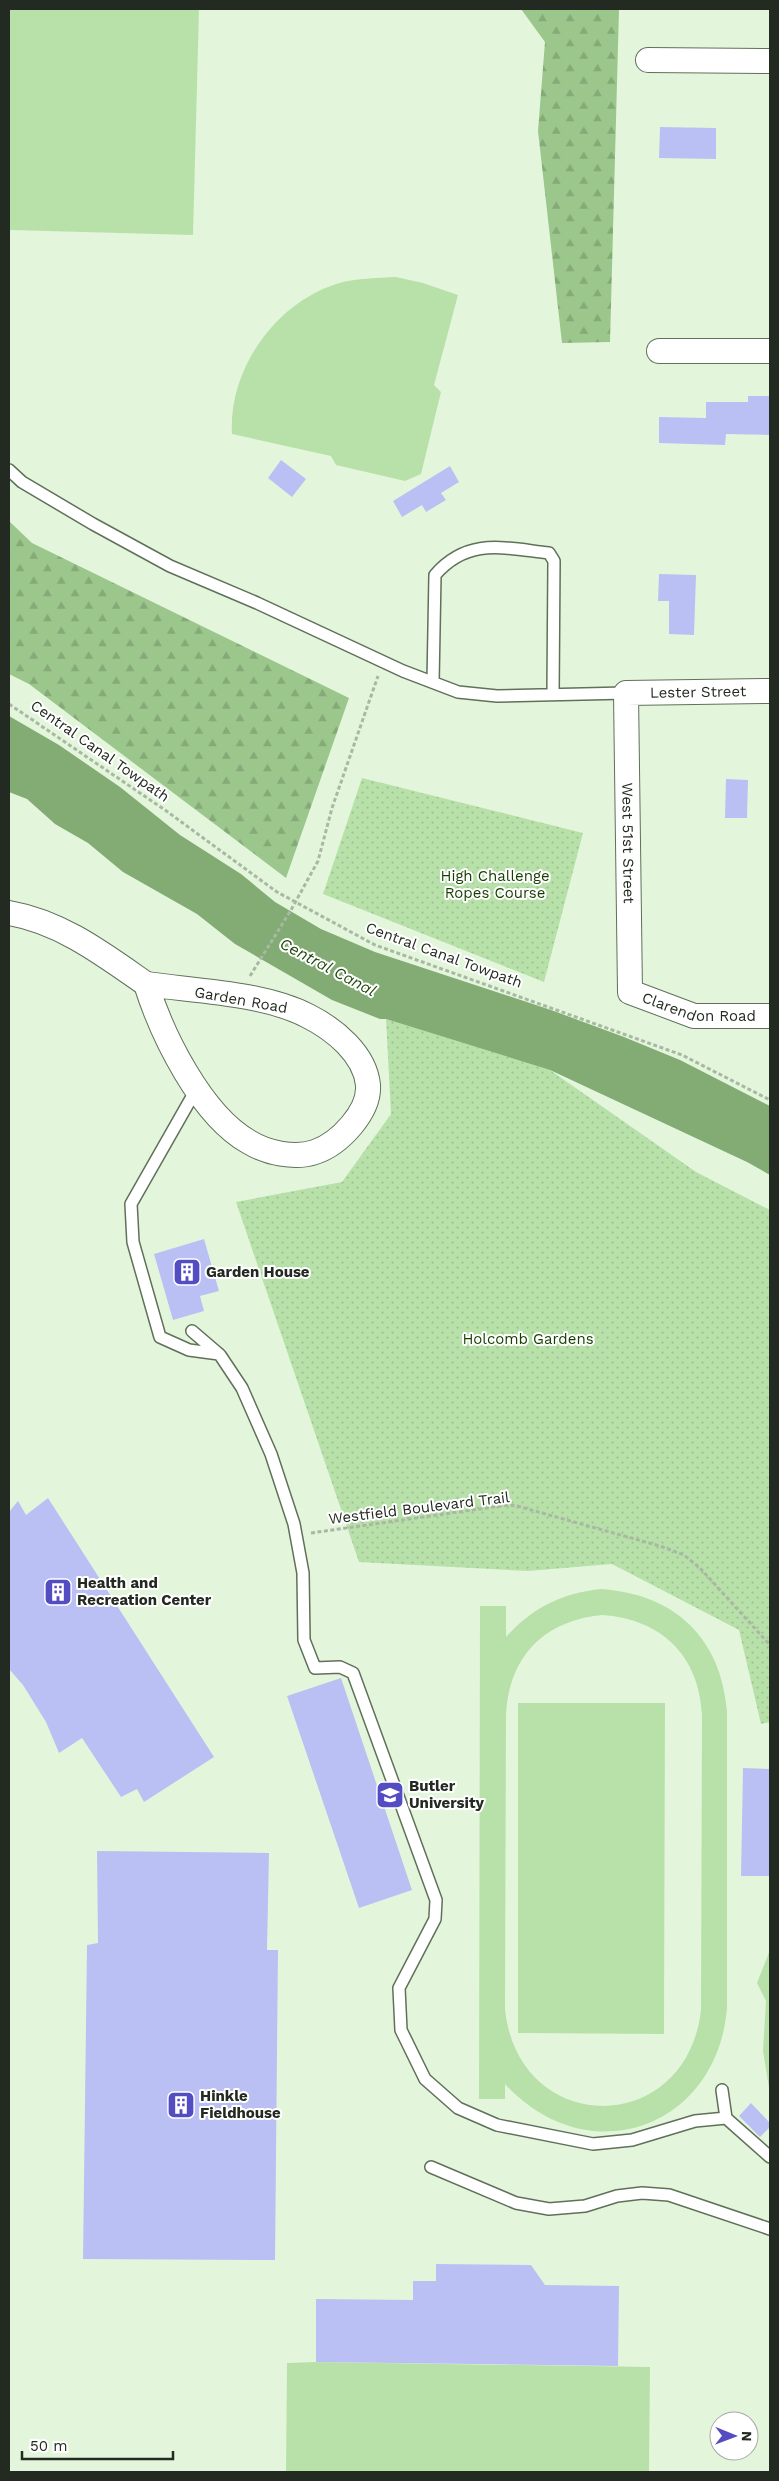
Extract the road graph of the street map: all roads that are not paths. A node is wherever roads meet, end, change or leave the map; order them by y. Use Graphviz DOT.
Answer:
graph roads {
  1 [pos="648,60"];
  2 [pos="770,61"];
  3 [pos="659,351"];
  4 [pos="770,351"];
  5 [pos="9,470"];
  6 [pos="433,682"];
  7 [pos="770,691"];
  8 [pos="626,693"];
  9 [pos="554,694"];
  10 [pos="9,913"];
  11 [pos="146,984"];
  12 [pos="630,992"];
  13 [pos="770,1016"];
  14 [pos="197,1088"];
  15 [pos="192,1330"];
  16 [pos="220,1355"];
  17 [pos="722,2090"];
  18 [pos="726,2118"];
  19 [pos="770,2157"];
  20 [pos="431,2167"];
  21 [pos="769,2225"];
  1 -- 2 [label="street"];
  3 -- 4 [label="street"];
  5 -- 6 [label="lane"];
  6 -- 9 [label="lane"];
  6 -- 9 [label="lane"];
  7 -- 8 [label="street, Lester Street"];
  8 -- 9 [label="lane"];
  8 -- 12 [label="street, West 51st Street"];
  10 -- 11 [label="street, Garden Road"];
  11 -- 14 [label="street, Garden Road"];
  11 -- 14 [label="street, Garden Road"];
  12 -- 13 [label="street, Clarendon Road"];
  14 -- 16 [label="lane"];
  15 -- 16 [label="lane"];
  16 -- 18 [label="lane"];
  17 -- 18 [label="lane"];
  18 -- 19 [label="lane"];
  20 -- 21 [label="lane"];
}
